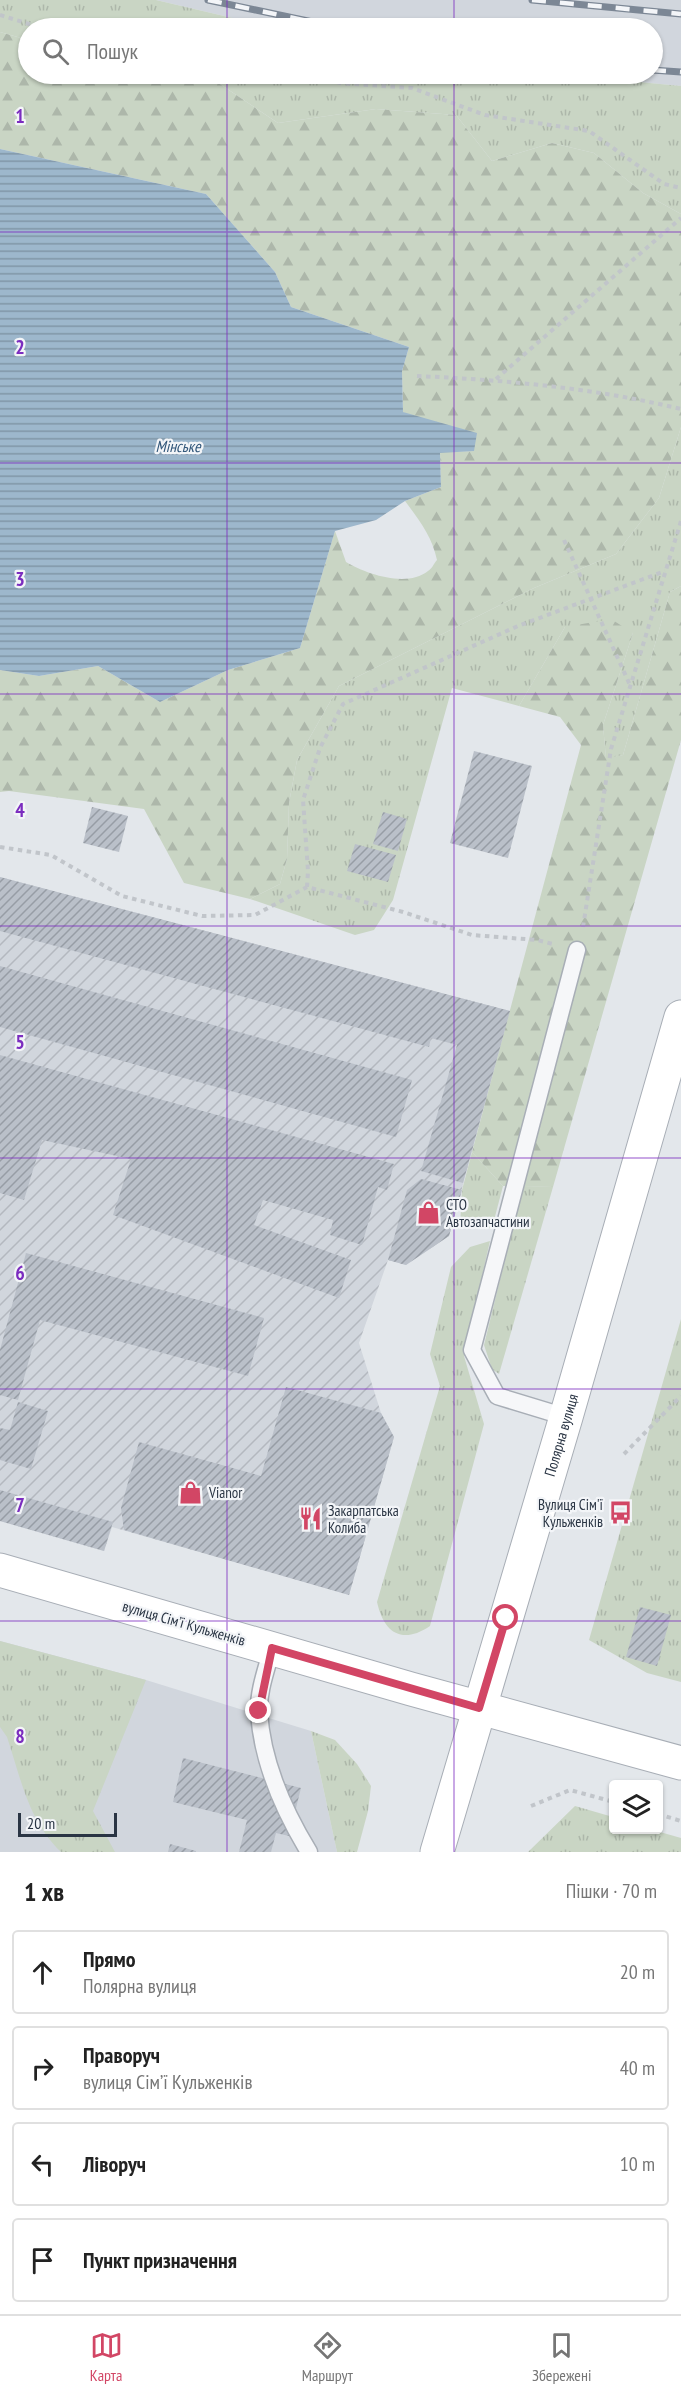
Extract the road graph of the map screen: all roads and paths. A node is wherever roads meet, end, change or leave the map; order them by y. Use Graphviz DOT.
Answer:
graph roads {
  1 [pos="0,15"];
  2 [pos="18,21"];
  3 [pos="354,84"];
  4 [pos="681,188"];
  5 [pos="681,218"];
  6 [pos="417,376"];
  7 [pos="496,379"];
  8 [pos="681,409"];
  9 [pos="681,521"];
  10 [pos="564,540"];
  11 [pos="665,571"];
  12 [pos="591,599"];
  13 [pos="631,686"];
  14 [pos="0,847"];
  15 [pos="307,887"];
  16 [pos="583,928"];
  17 [pos="578,950"];
  18 [pos="681,1017"];
  19 [pos="681,1396"];
  20 [pos="566,1417"];
  21 [pos="624,1454"];
  22 [pos="0,1570"];
  23 [pos="272,1648"];
  24 [pos="479,1708"];
  25 [pos="681,1762"];
  26 [pos="609,1801"];
  27 [pos="531,1806"];
  28 [pos="663,1816"];
  29 [pos="681,1821"];
  30 [pos="309,1852"];
  31 [pos="436,1852"];
  1 -- 2 [label="path"];
  3 -- 4 [label="path"];
  5 -- 7 [label="path"];
  6 -- 7 [label="path"];
  7 -- 8 [label="path"];
  9 -- 11 [label="path"];
  10 -- 12 [label="path"];
  11 -- 12 [label="path"];
  11 -- 13 [label="path"];
  12 -- 13 [label="path"];
  12 -- 15 [label="path"];
  13 -- 16 [label="path"];
  14 -- 15 [label="path"];
  15 -- 17 [label="path"];
  17 -- 20 [label="lane"];
  18 -- 20 [label="main road, Полярна вулиця"];
  19 -- 21 [label="path"];
  20 -- 24 [label="main road, Полярна вулиця"];
  22 -- 23 [label="main road, вулиця Сімʼї Кульженків"];
  23 -- 24 [label="main road, вулиця Сімʼї Кульженків"];
  23 -- 30 [label="lane"];
  24 -- 25 [label="main road, вулиця Сімʼї Кульженків"];
  24 -- 31 [label="main road, Полярна вулиця"];
  26 -- 27 [label="path"];
  28 -- 29 [label="path"];
}
